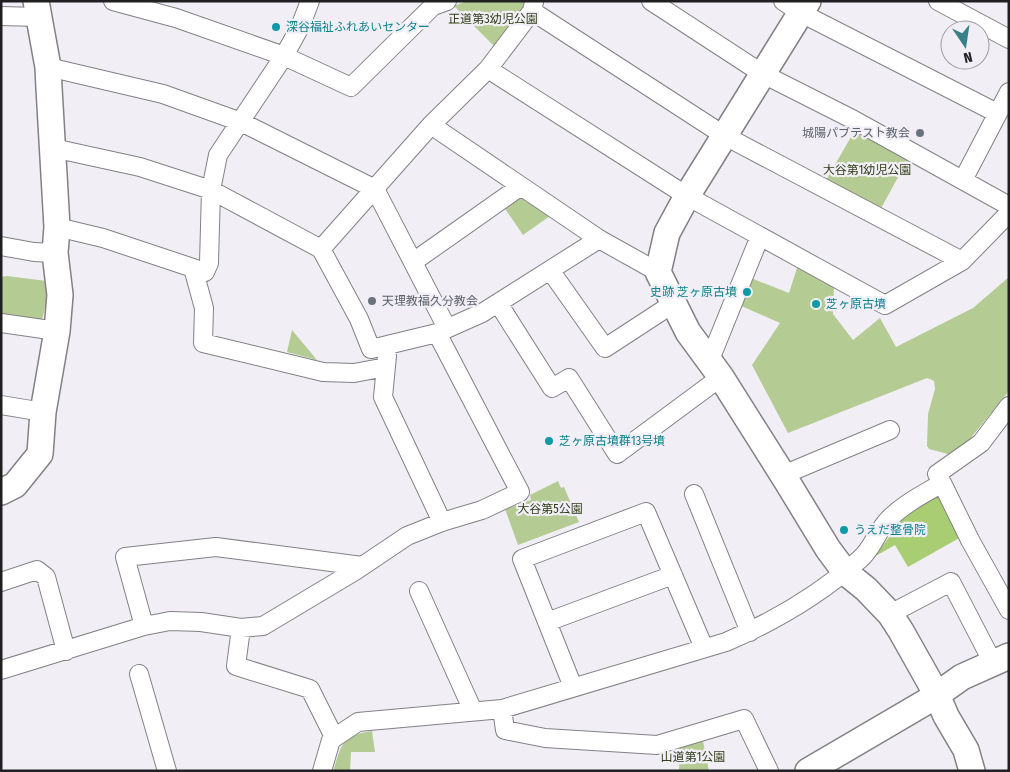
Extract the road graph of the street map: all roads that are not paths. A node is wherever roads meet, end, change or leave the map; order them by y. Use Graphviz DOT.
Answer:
graph roads {
  1 [pos="113,1"];
  2 [pos="310,1"];
  3 [pos="651,1"];
  4 [pos="938,1"];
  5 [pos="436,3"];
  6 [pos="798,5"];
  7 [pos="533,6"];
  8 [pos="37,9"];
  9 [pos="176,10"];
  10 [pos="1,16"];
  11 [pos="1009,39"];
  12 [pos="284,56"];
  13 [pos="48,68"];
  14 [pos="488,69"];
  15 [pos="763,74"];
  16 [pos="1009,92"];
  17 [pos="997,113"];
  18 [pos="241,122"];
  19 [pos="431,125"];
  20 [pos="724,136"];
  21 [pos="53,148"];
  22 [pos="963,180"];
  23 [pos="521,186"];
  24 [pos="375,189"];
  25 [pos="211,190"];
  26 [pos="687,196"];
  27 [pos="1009,206"];
  28 [pos="1009,213"];
  29 [pos="57,228"];
  30 [pos="760,236"];
  31 [pos="599,239"];
  32 [pos="1,246"];
  33 [pos="321,249"];
  34 [pos="55,253"];
  35 [pos="962,261"];
  36 [pos="413,262"];
  37 [pos="193,268"];
  38 [pos="550,270"];
  39 [pos="658,272"];
  40 [pos="498,303"];
  41 [pos="674,303"];
  42 [pos="1,323"];
  43 [pos="57,331"];
  44 [pos="442,331"];
  45 [pos="388,346"];
  46 [pos="386,367"];
  47 [pos="715,370"];
  48 [pos="1,405"];
  49 [pos="1009,406"];
  50 [pos="43,412"];
  51 [pos="890,430"];
  52 [pos="783,475"];
  53 [pos="942,483"];
  54 [pos="1,492"];
  55 [pos="694,494"];
  56 [pos="442,522"];
  57 [pos="362,566"];
  58 [pos="844,572"];
  59 [pos="673,575"];
  60 [pos="1,582"];
  61 [pos="419,591"];
  62 [pos="1009,610"];
  63 [pos="890,614"];
  64 [pos="547,622"];
  65 [pos="144,626"];
  66 [pos="241,628"];
  67 [pos="750,632"];
  68 [pos="704,648"];
  69 [pos="66,651"];
  70 [pos="1001,659"];
  71 [pos="1,670"];
  72 [pos="139,674"];
  73 [pos="573,687"];
  74 [pos="937,695"];
  75 [pos="502,708"];
  76 [pos="473,711"];
  77 [pos="334,737"];
  78 [pos="167,771"];
  79 [pos="322,771"];
  80 [pos="769,771"];
  81 [pos="808,771"];
  82 [pos="972,771"];
  1 -- 9 [label="street"];
  2 -- 12 [label="street"];
  3 -- 15 [label="street"];
  4 -- 11 [label="street"];
  5 -- 12 [label="street"];
  6 -- 15 [label="street"];
  6 -- 17 [label="street"];
  7 -- 14 [label="street"];
  7 -- 20 [label="street"];
  8 -- 10 [label="street"];
  8 -- 13 [label="street"];
  9 -- 12 [label="street"];
  12 -- 18 [label="street"];
  13 -- 18 [label="street"];
  13 -- 21 [label="street"];
  14 -- 19 [label="street"];
  14 -- 26 [label="street"];
  15 -- 20 [label="street"];
  15 -- 22 [label="street"];
  16 -- 17 [label="street"];
  17 -- 22 [label="street"];
  18 -- 24 [label="street"];
  18 -- 25 [label="street"];
  19 -- 23 [label="street"];
  19 -- 24 [label="street"];
  20 -- 26 [label="street"];
  20 -- 35 [label="street"];
  21 -- 25 [label="street"];
  21 -- 29 [label="street"];
  22 -- 27 [label="street"];
  23 -- 31 [label="street"];
  23 -- 36 [label="street"];
  24 -- 33 [label="street"];
  24 -- 36 [label="street"];
  25 -- 33 [label="street"];
  25 -- 37 [label="street"];
  26 -- 30 [label="street"];
  26 -- 39 [label="street"];
  28 -- 35 [label="street"];
  29 -- 34 [label="street"];
  29 -- 37 [label="street"];
  30 -- 35 [label="street"];
  30 -- 47 [label="street"];
  31 -- 38 [label="street"];
  31 -- 39 [label="street"];
  32 -- 34 [label="street"];
  33 -- 45 [label="street"];
  34 -- 43 [label="street"];
  36 -- 44 [label="street"];
  37 -- 46 [label="street"];
  38 -- 40 [label="street"];
  38 -- 41 [label="street"];
  39 -- 41 [label="street"];
  40 -- 44 [label="street"];
  40 -- 47 [label="street"];
  41 -- 47 [label="street"];
  42 -- 43 [label="street"];
  43 -- 50 [label="street"];
  44 -- 45 [label="street"];
  44 -- 56 [label="street"];
  45 -- 46 [label="street"];
  46 -- 56 [label="street"];
  47 -- 52 [label="street"];
  48 -- 50 [label="street"];
  49 -- 53 [label="street"];
  50 -- 54 [label="street"];
  51 -- 52 [label="street"];
  52 -- 58 [label="street"];
  53 -- 58 [label="street"];
  53 -- 62 [label="street"];
  55 -- 67 [label="street"];
  56 -- 57 [label="street"];
  57 -- 65 [label="street"];
  57 -- 66 [label="street"];
  58 -- 63 [label="street"];
  58 -- 67 [label="street"];
  59 -- 64 [label="street"];
  59 -- 64 [label="street"];
  59 -- 68 [label="street"];
  60 -- 69 [label="street"];
  61 -- 76 [label="street"];
  63 -- 70 [label="street"];
  63 -- 74 [label="street"];
  64 -- 73 [label="street"];
  65 -- 66 [label="street"];
  65 -- 69 [label="street"];
  66 -- 77 [label="street"];
  67 -- 68 [label="street"];
  68 -- 73 [label="street"];
  69 -- 71 [label="street"];
  70 -- 74 [label="street"];
  72 -- 78 [label="street"];
  73 -- 75 [label="street"];
  74 -- 81 [label="street"];
  74 -- 82 [label="street"];
  75 -- 76 [label="street"];
  75 -- 80 [label="street"];
  76 -- 77 [label="street"];
  77 -- 79 [label="street"];
}
